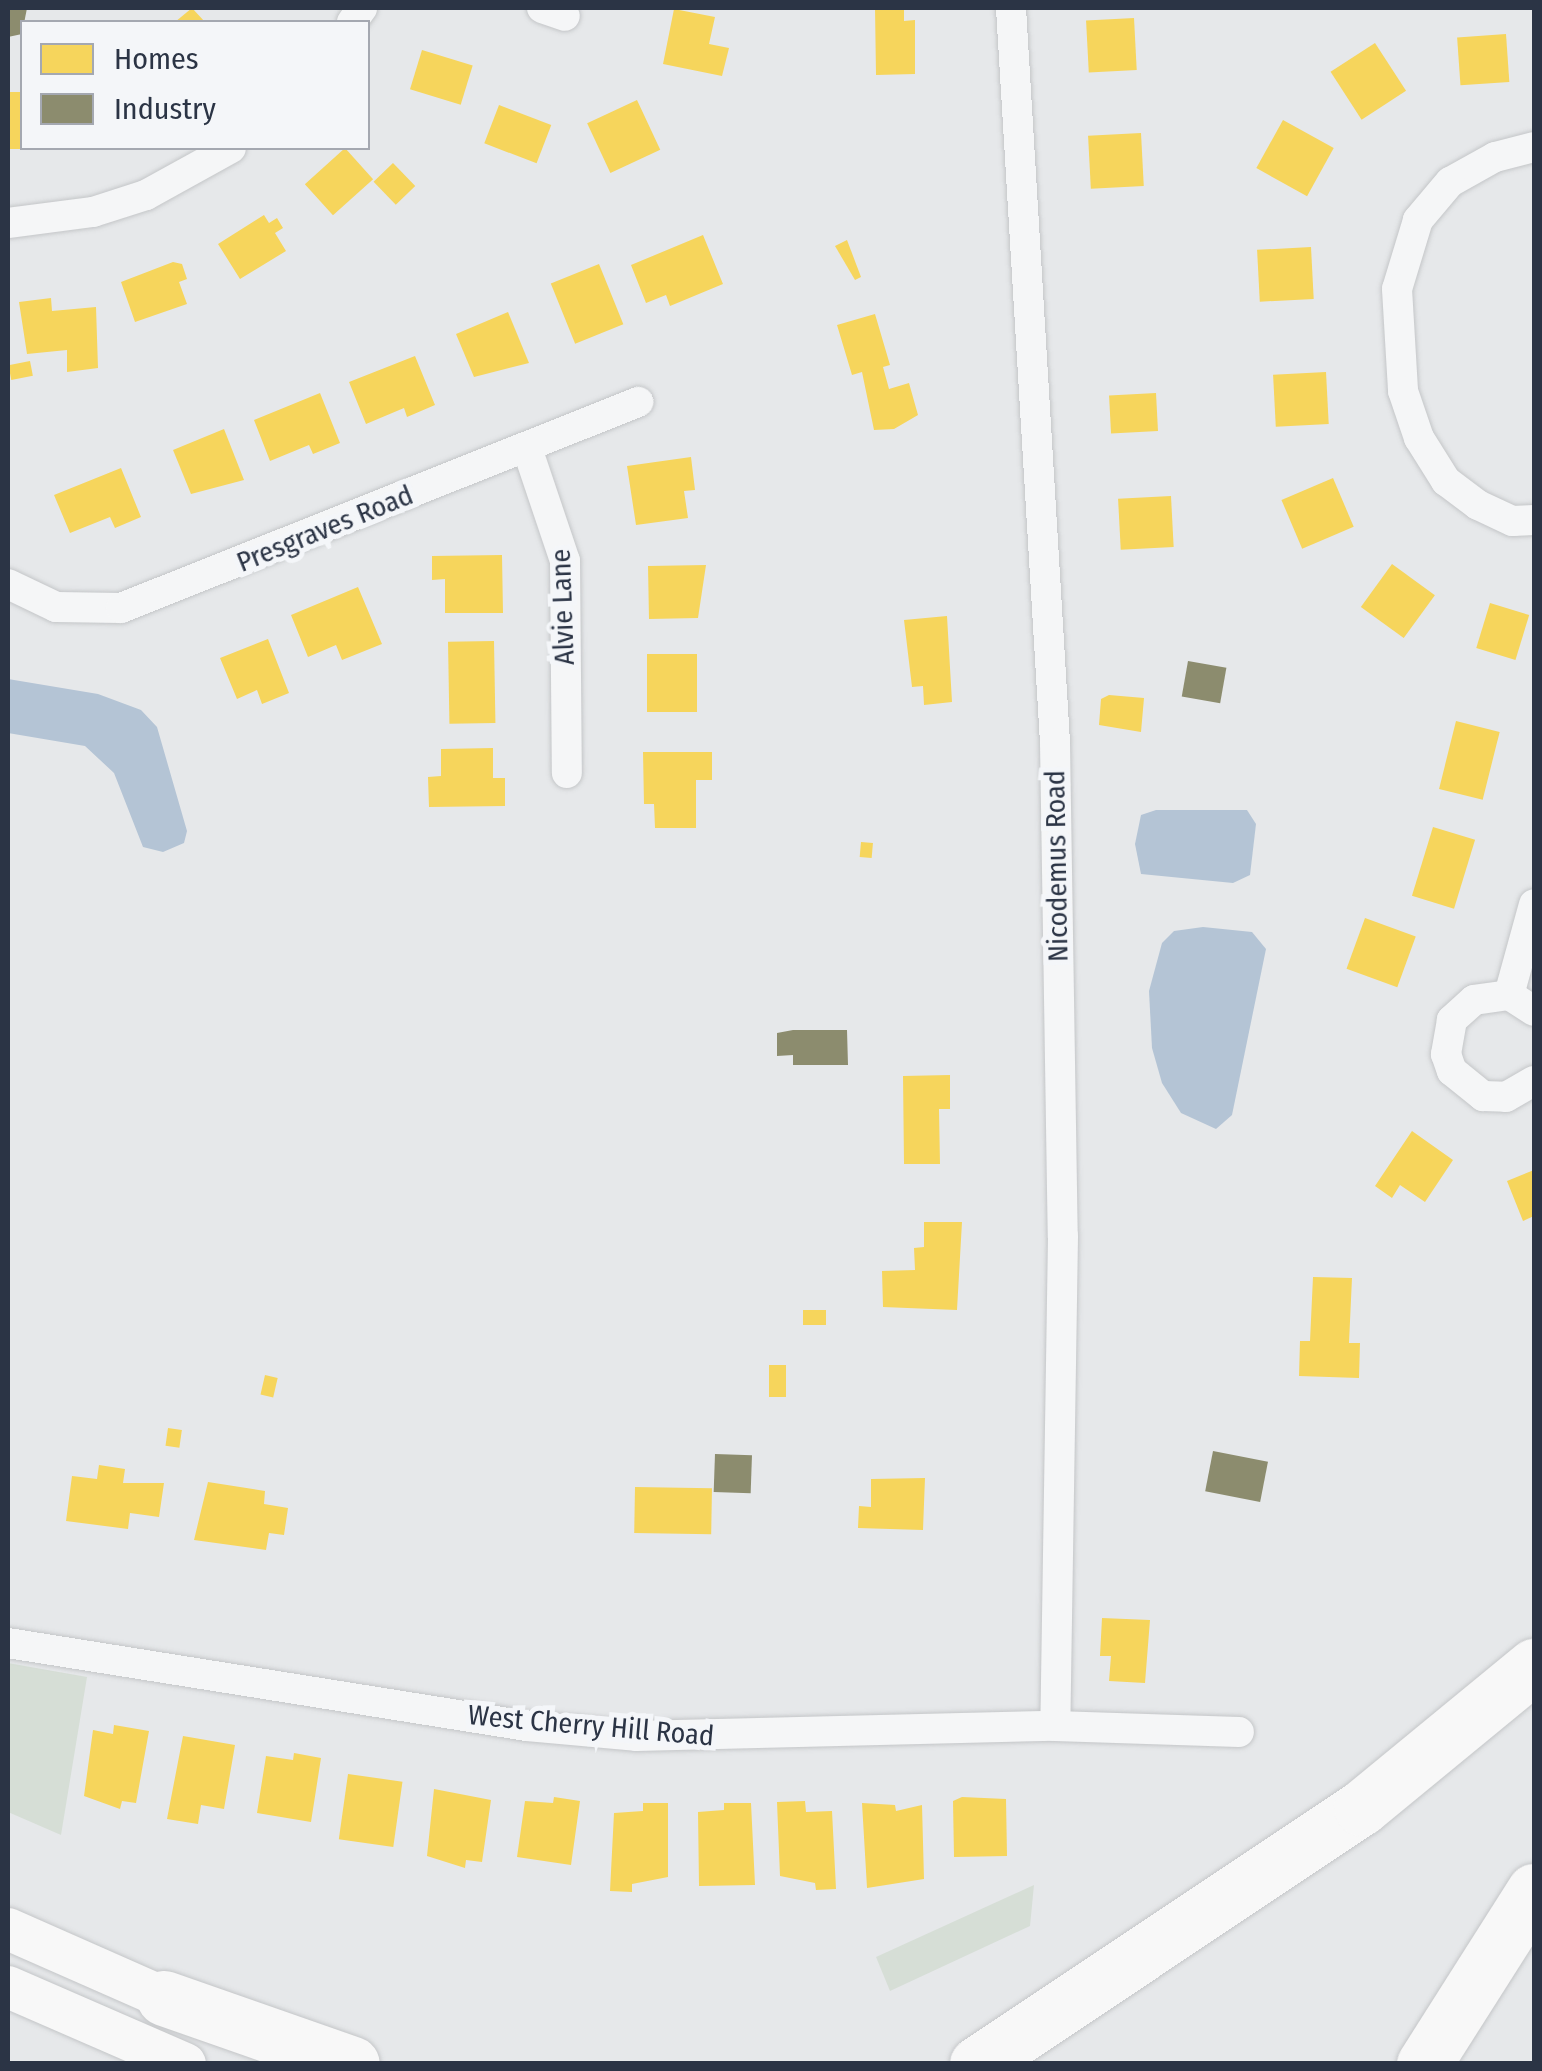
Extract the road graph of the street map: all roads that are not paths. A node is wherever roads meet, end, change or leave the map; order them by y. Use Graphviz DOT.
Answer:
graph roads {
  1 [pos="1011,8"];
  2 [pos="1534,147"];
  3 [pos="227,150"];
  4 [pos="8,222"];
  5 [pos="638,402"];
  6 [pos="527,448"];
  7 [pos="1534,520"];
  8 [pos="8,584"];
  9 [pos="567,774"];
  10 [pos="1534,904"];
  11 [pos="1522,1003"];
  12 [pos="1534,1081"];
  13 [pos="8,1643"];
  14 [pos="1534,1666"];
  15 [pos="1054,1726"];
  16 [pos="1239,1732"];
  17 [pos="1534,1891"];
  18 [pos="8,1929"];
  19 [pos="8,1987"];
  20 [pos="164,1998"];
  21 [pos="185,2064"];
  22 [pos="308,2064"];
  23 [pos="352,2064"];
  24 [pos="977,2064"];
  25 [pos="1422,2064"];
  1 -- 15 [label="street, Nicodemus Road"];
  2 -- 7 [label="street"];
  3 -- 4 [label="street"];
  5 -- 6 [label="street, Presgraves Road"];
  6 -- 8 [label="street, Presgraves Road"];
  6 -- 9 [label="street, Alvie Lane"];
  10 -- 11 [label="street"];
  11 -- 12 [label="street"];
  13 -- 15 [label="street, West Cherry Hill Road"];
  14 -- 24 [label="highway"];
  15 -- 16 [label="street, West Cherry Hill Road"];
  17 -- 25 [label="highway"];
  18 -- 20 [label="main road"];
  19 -- 21 [label="main road"];
  20 -- 22 [label="main road"];
  20 -- 23 [label="highway"];
}
